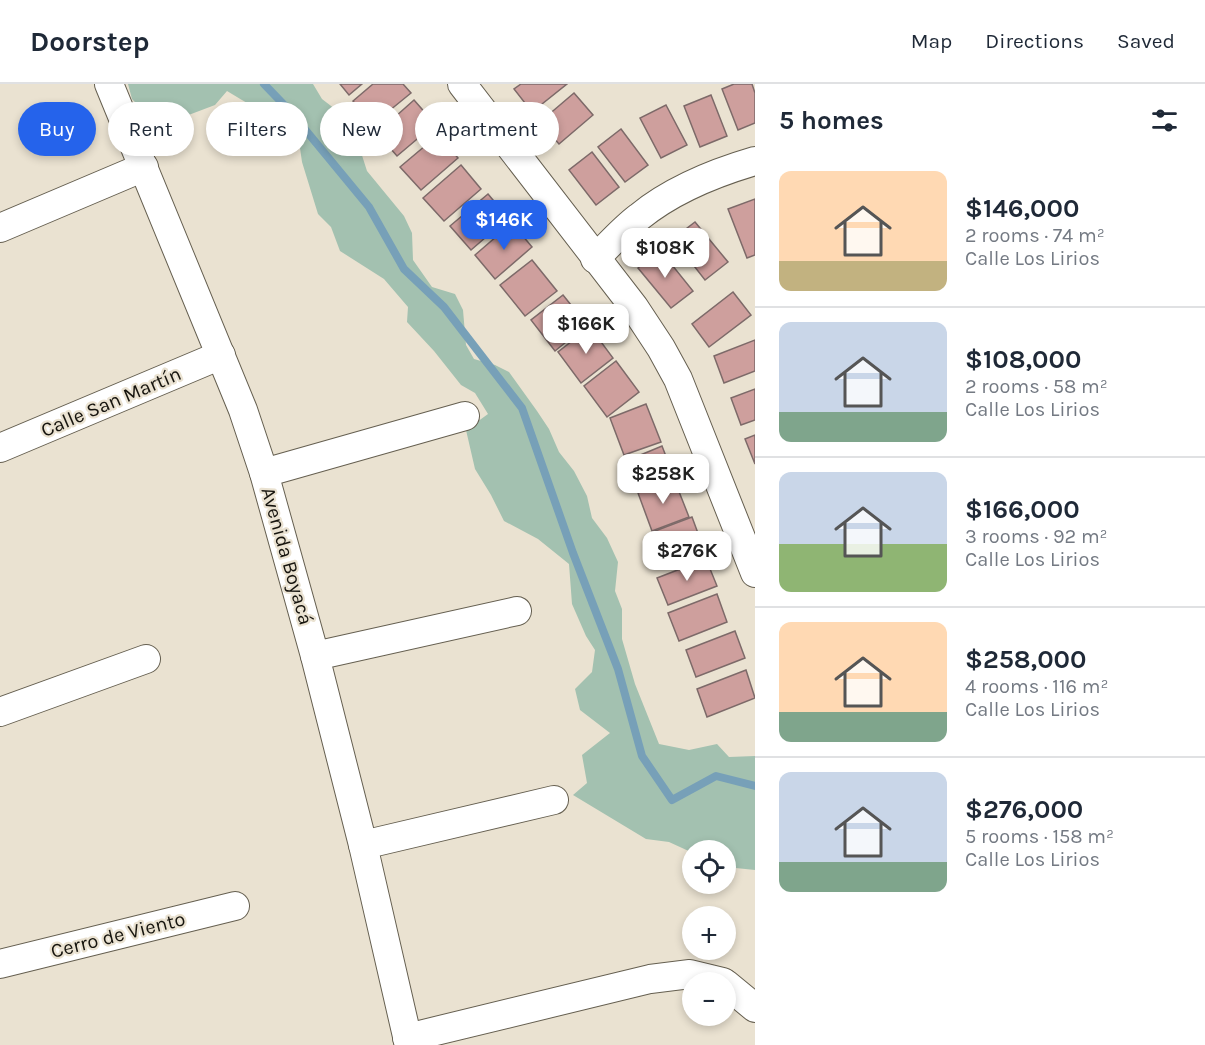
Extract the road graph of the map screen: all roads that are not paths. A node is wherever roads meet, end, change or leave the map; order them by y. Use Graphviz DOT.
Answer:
graph roads {
  1 [pos="109,84"];
  2 [pos="465,85"];
  3 [pos="755,160"];
  4 [pos="144,167"];
  5 [pos="0,228"];
  6 [pos="596,260"];
  7 [pos="221,355"];
  8 [pos="465,416"];
  9 [pos="0,448"];
  10 [pos="264,473"];
  11 [pos="755,573"];
  12 [pos="517,611"];
  13 [pos="315,656"];
  14 [pos="146,659"];
  15 [pos="0,712"];
  16 [pos="554,800"];
  17 [pos="363,845"];
  18 [pos="236,906"];
  19 [pos="0,964"];
  20 [pos="682,975"];
  21 [pos="736,993"];
  22 [pos="755,1008"];
  23 [pos="408,1042"];
  1 -- 4 [label="street, Avenida Boyacá"];
  2 -- 6 [label="street"];
  3 -- 6 [label="street"];
  4 -- 5 [label="street"];
  4 -- 7 [label="street, Avenida Boyacá"];
  6 -- 11 [label="street"];
  7 -- 9 [label="street, Calle San Martín"];
  7 -- 10 [label="street, Avenida Boyacá"];
  8 -- 10 [label="street"];
  10 -- 13 [label="street, Avenida Boyacá"];
  12 -- 13 [label="street"];
  13 -- 17 [label="street, Avenida Boyacá"];
  14 -- 15 [label="street"];
  16 -- 17 [label="street"];
  17 -- 23 [label="street, Avenida Boyacá"];
  18 -- 19 [label="street, Cerro de Viento"];
  20 -- 23 [label="street"];
  21 -- 22 [label="street"];
}
